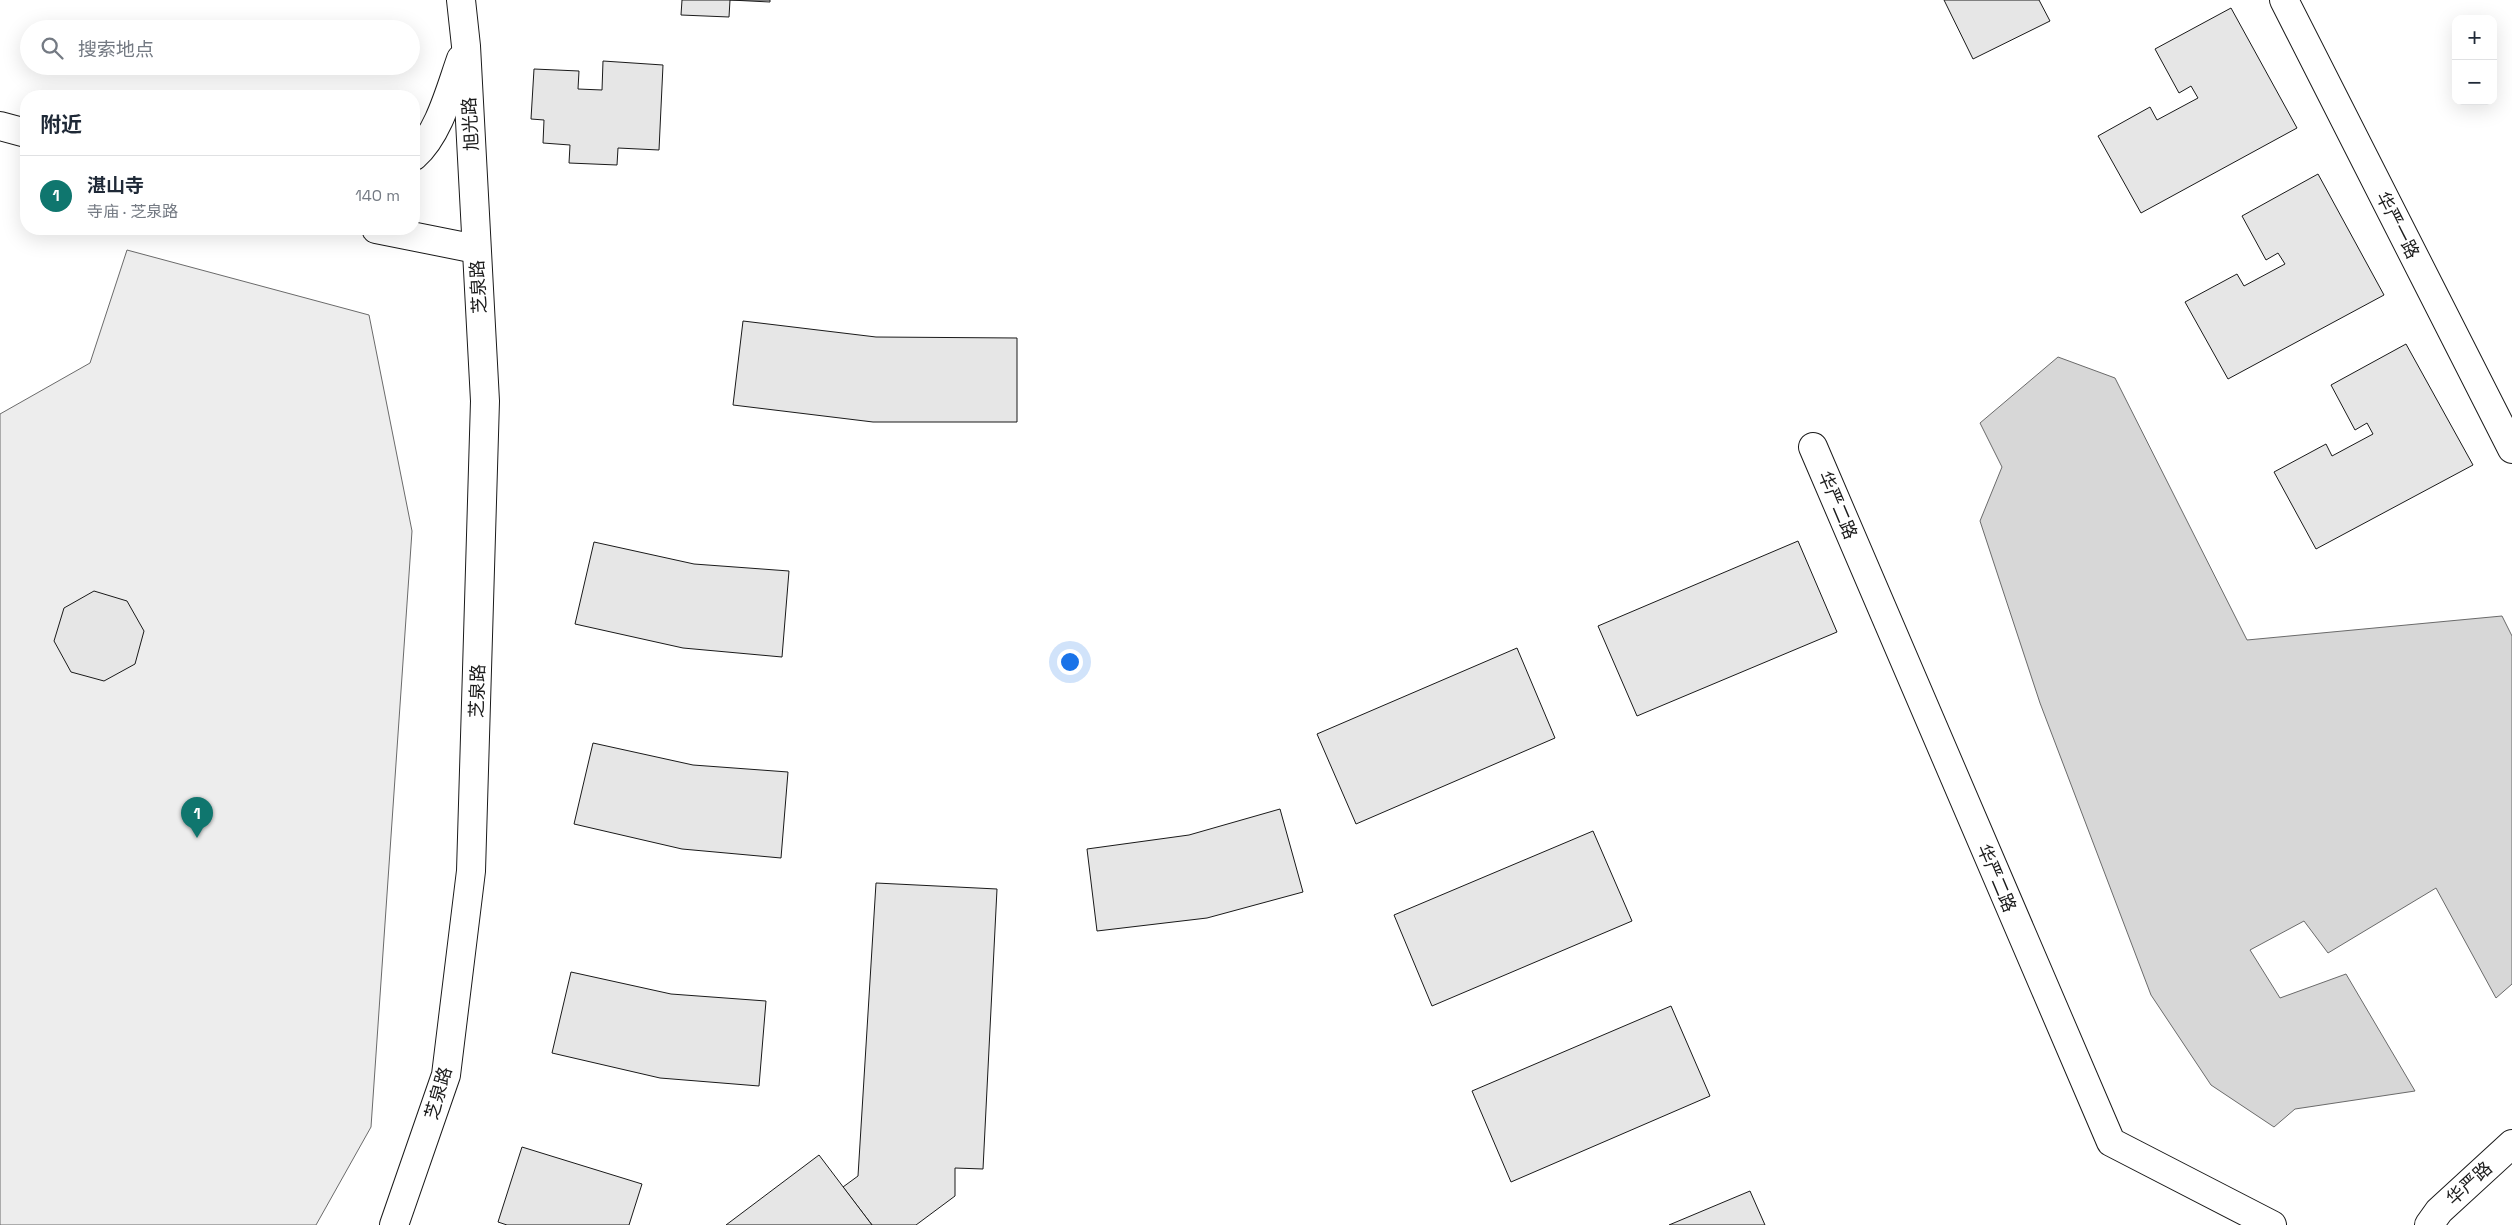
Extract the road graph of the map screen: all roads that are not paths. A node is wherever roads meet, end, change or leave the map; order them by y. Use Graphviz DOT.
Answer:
graph roads {
  1 [pos="461,0"];
  2 [pos="2284,0"];
  3 [pos="466,46"];
  4 [pos="0,126"];
  5 [pos="20,132"];
  6 [pos="420,151"];
  7 [pos="406,235"];
  8 [pos="476,249"];
  9 [pos="1813,447"];
  10 [pos="2512,449"];
  11 [pos="2512,1144"];
  12 [pos="2438,1220"];
  13 [pos="394,1225"];
  14 [pos="2272,1225"];
  1 -- 3 [label="street, 旭光路"];
  2 -- 10 [label="street, 华严一路"];
  3 -- 6 [label="street"];
  3 -- 8 [label="street, 旭光路"];
  4 -- 5 [label="street"];
  7 -- 8 [label="street, 芝泉路"];
  8 -- 13 [label="street, 芝泉路"];
  9 -- 14 [label="street, 华严二路"];
  11 -- 12 [label="street, 华严路"];
}
